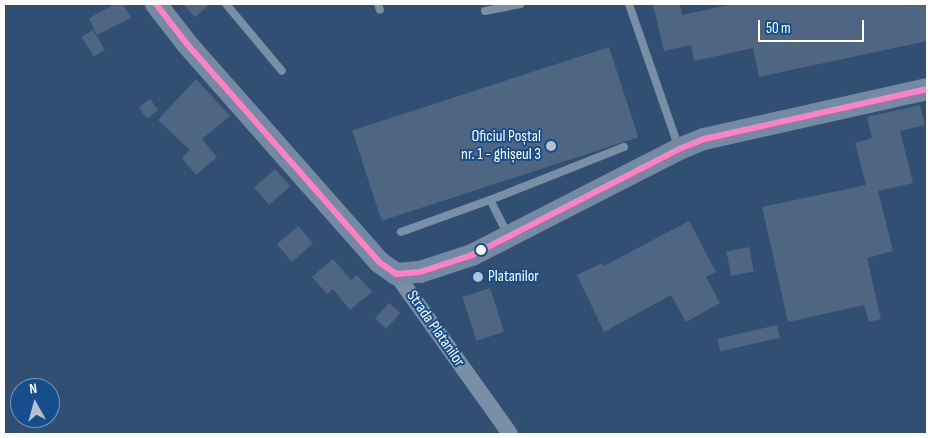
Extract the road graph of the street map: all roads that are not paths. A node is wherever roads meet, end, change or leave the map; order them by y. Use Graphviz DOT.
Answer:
graph roads {
  1 [pos="156,4"];
  2 [pos="226,4"];
  3 [pos="520,4"];
  4 [pos="628,4"];
  5 [pos="485,11"];
  6 [pos="282,71"];
  7 [pos="927,89"];
  8 [pos="624,147"];
  9 [pos="679,149"];
  10 [pos="490,200"];
  11 [pos="401,232"];
  12 [pos="508,237"];
  13 [pos="396,274"];
  14 [pos="510,434"];
  1 -- 13 [label="main road, Strada Platanilor"];
  2 -- 6 [label="lane"];
  3 -- 5 [label="lane"];
  4 -- 9 [label="lane"];
  7 -- 9 [label="main road"];
  8 -- 10 [label="lane"];
  9 -- 12 [label="main road"];
  10 -- 11 [label="lane"];
  10 -- 12 [label="lane"];
  12 -- 13 [label="main road"];
  13 -- 14 [label="street, Strada Platanilor"];
}
